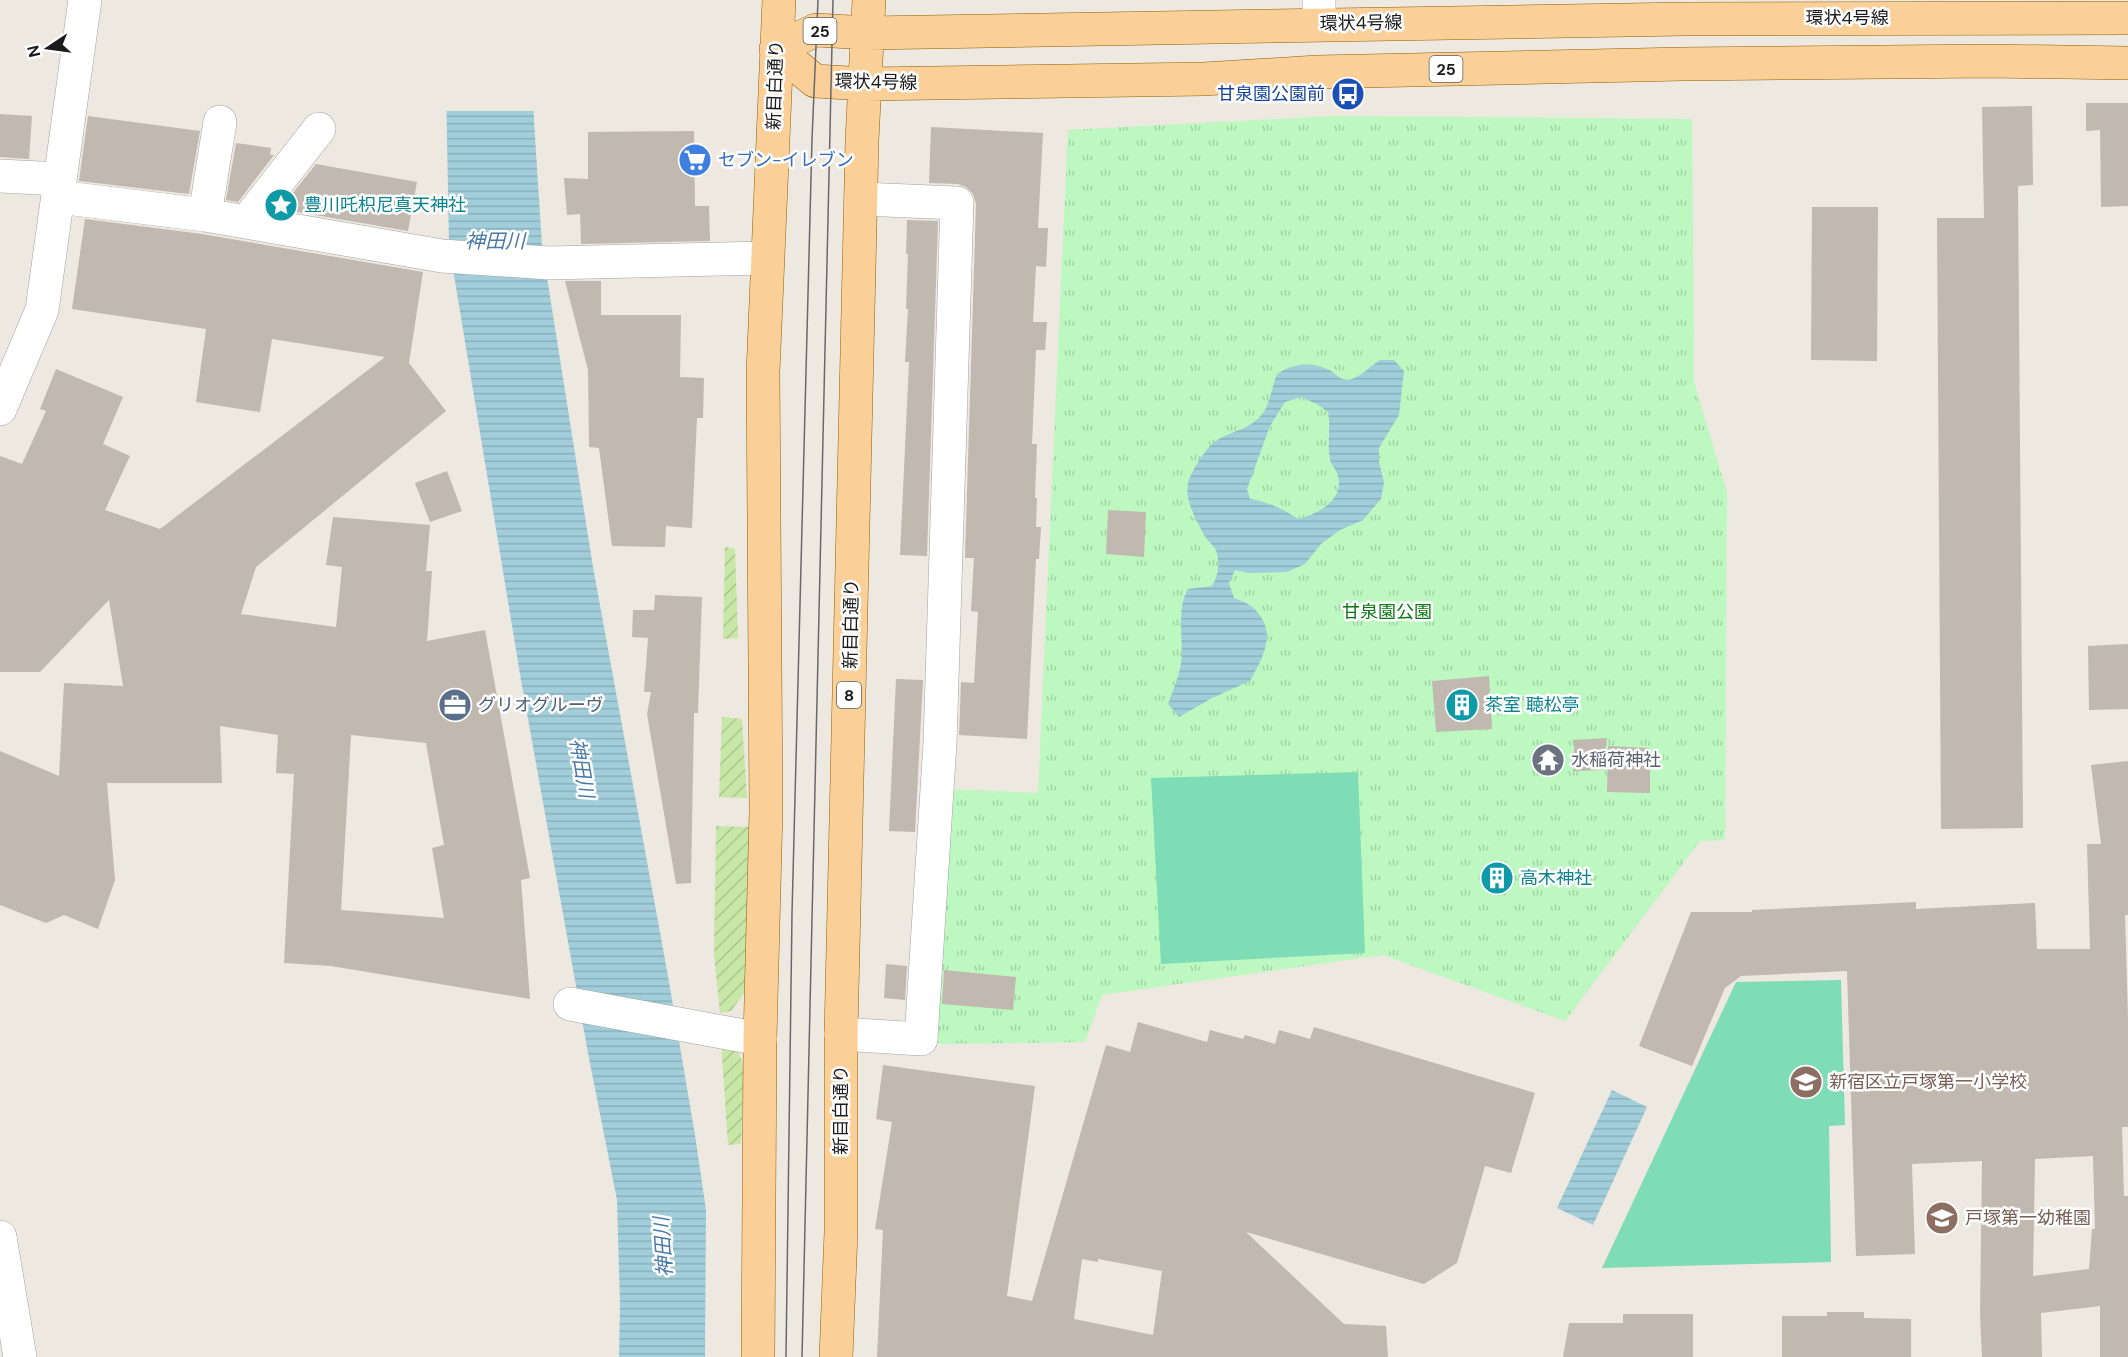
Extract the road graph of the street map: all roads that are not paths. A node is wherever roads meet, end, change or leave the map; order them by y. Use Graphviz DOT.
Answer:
graph roads {
  1 [pos="85,0"];
  2 [pos="779,0"];
  3 [pos="869,0"];
  4 [pos="1319,12"];
  5 [pos="2119,12"];
  6 [pos="868,33"];
  7 [pos="776,49"];
  8 [pos="2128,63"];
  9 [pos="865,84"];
  10 [pos="220,122"];
  11 [pos="319,129"];
  12 [pos="0,176"];
  13 [pos="59,188"];
  14 [pos="861,199"];
  15 [pos="205,215"];
  16 [pos="246,221"];
  17 [pos="767,258"];
  18 [pos="15,334"];
  19 [pos="0,410"];
  20 [pos="572,1004"];
  21 [pos="841,1034"];
  22 [pos="760,1039"];
  23 [pos="0,1237"];
  24 [pos="20,1357"];
  25 [pos="758,1357"];
  26 [pos="836,1357"];
  1 -- 13 [label="street"];
  2 -- 7 [label="main road, 新目白通り"];
  3 -- 6 [label="main road, 新目白通り / 8"];
  4 -- 5 [label="main road, 環状4号線 / 25"];
  4 -- 6 [label="main road, 環状4号線 / 25"];
  6 -- 7 [label="main road, 環状4号線 / 25"];
  6 -- 9 [label="main road, 新目白通り / 8"];
  7 -- 9 [label="main road, 環状4号線 / 25"];
  7 -- 17 [label="main road, 新目白通り"];
  8 -- 9 [label="main road, 環状4号線 / 25"];
  9 -- 14 [label="main road, 新目白通り / 8"];
  10 -- 15 [label="street"];
  11 -- 16 [label="street"];
  12 -- 13 [label="street"];
  13 -- 15 [label="street"];
  13 -- 18 [label="street"];
  14 -- 21 [label="main road, 新目白通り / 8"];
  14 -- 21 [label="street"];
  15 -- 16 [label="street"];
  16 -- 17 [label="street"];
  17 -- 22 [label="main road, 新目白通り"];
  18 -- 19 [label="street"];
  20 -- 22 [label="street"];
  21 -- 26 [label="main road, 新目白通り / 8"];
  22 -- 25 [label="main road, 新目白通り"];
  23 -- 24 [label="street"];
}
